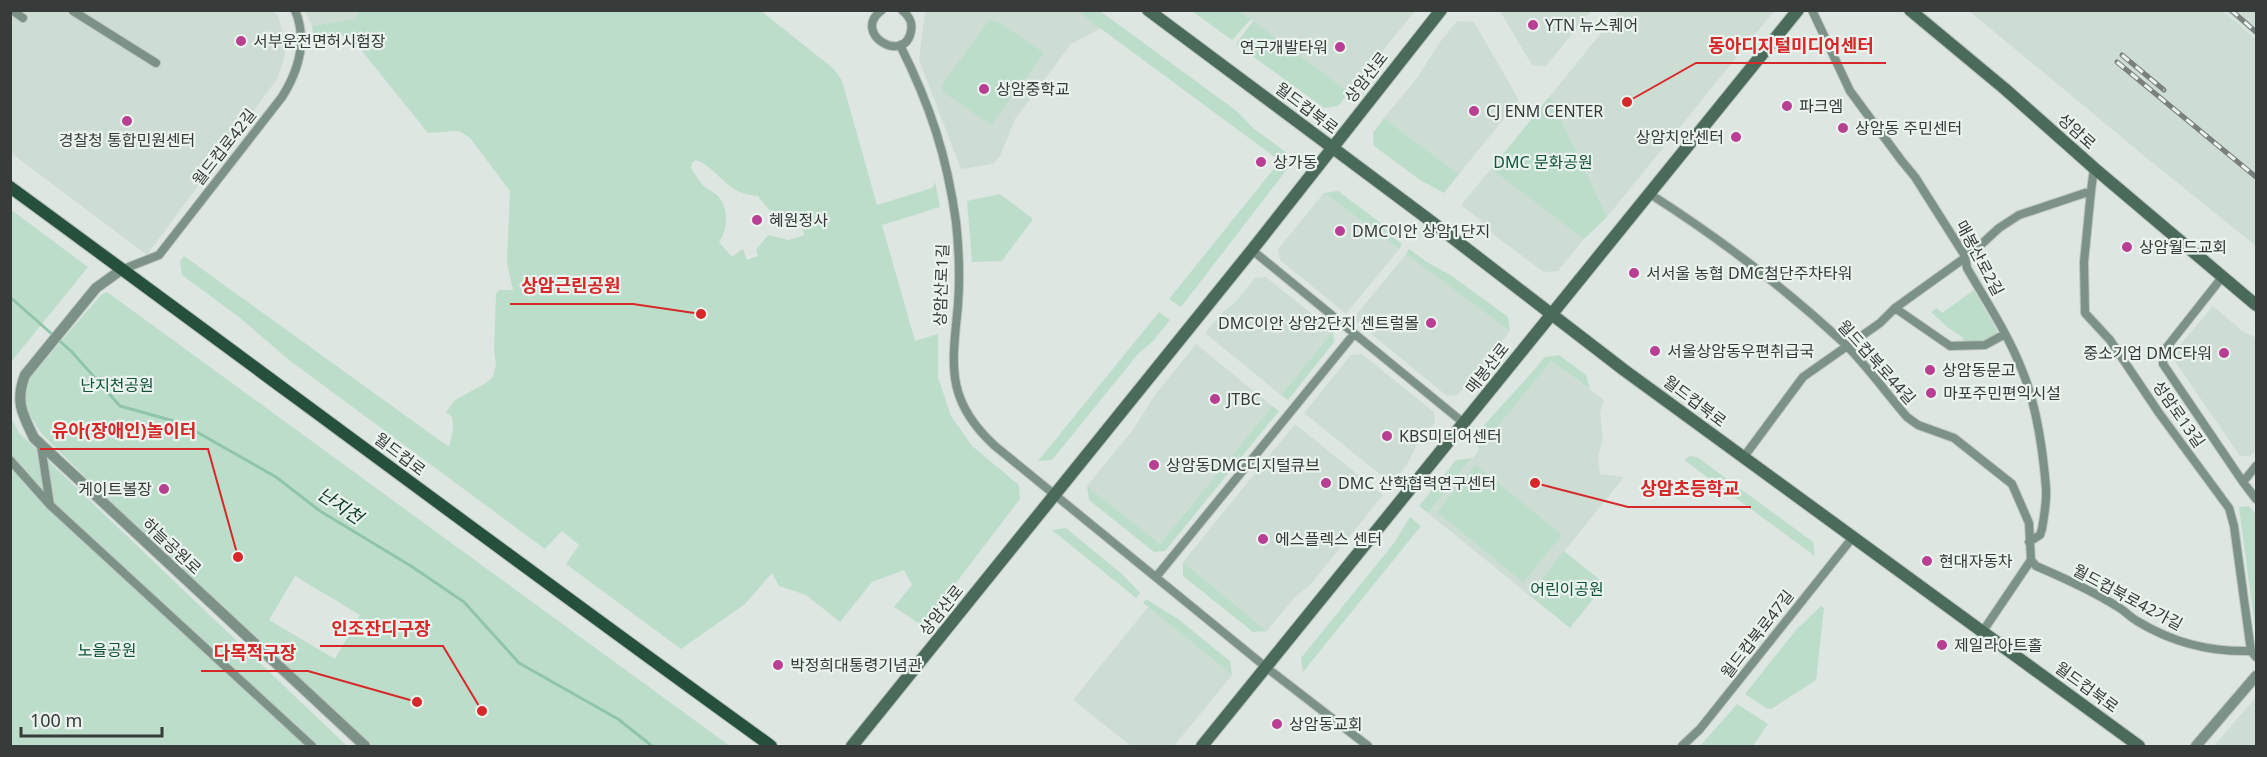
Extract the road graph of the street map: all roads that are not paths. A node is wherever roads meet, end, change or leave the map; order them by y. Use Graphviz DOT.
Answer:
graph roads {
  1 [pos="12,10"];
  2 [pos="295,10"];
  3 [pos="1148,10"];
  4 [pos="1441,10"];
  5 [pos="1798,10"];
  6 [pos="1812,10"];
  7 [pos="1910,10"];
  8 [pos="73,11"];
  9 [pos="878,11"];
  10 [pos="904,11"];
  11 [pos="23,18"];
  12 [pos="900,45"];
  13 [pos="156,63"];
  14 [pos="1332,148"];
  15 [pos="2094,168"];
  16 [pos="10,187"];
  17 [pos="2091,191"];
  18 [pos="1650,194"];
  19 [pos="1252,250"];
  20 [pos="1965,256"];
  21 [pos="121,270"];
  22 [pos="2223,276"];
  23 [pos="2256,305"];
  24 [pos="1895,308"];
  25 [pos="1550,315"];
  26 [pos="1354,334"];
  27 [pos="2005,334"];
  28 [pos="1846,346"];
  29 [pos="1465,424"];
  30 [pos="41,446"];
  31 [pos="1743,458"];
  32 [pos="10,460"];
  33 [pos="2256,466"];
  34 [pos="2243,482"];
  35 [pos="1055,494"];
  36 [pos="2256,500"];
  37 [pos="50,505"];
  38 [pos="1853,537"];
  39 [pos="2029,542"];
  40 [pos="2031,560"];
  41 [pos="1156,577"];
  42 [pos="1983,631"];
  43 [pos="2254,654"];
  44 [pos="1267,668"];
  45 [pos="2256,676"];
  46 [pos="312,747"];
  47 [pos="365,747"];
  48 [pos="771,747"];
  49 [pos="852,747"];
  50 [pos="1202,747"];
  51 [pos="1368,747"];
  52 [pos="1682,747"];
  53 [pos="2139,747"];
  54 [pos="2196,747"];
  1 -- 11 [label="street"];
  2 -- 21 [label="street, 월드컵로42길"];
  3 -- 14 [label="main road, 월드컵북로"];
  4 -- 14 [label="main road, 상암산로"];
  5 -- 18 [label="main road, 매봉산로"];
  6 -- 20 [label="street, 매봉산로2길"];
  7 -- 15 [label="main road, 성암로"];
  8 -- 13 [label="street"];
  9 -- 12 [label="street"];
  10 -- 12 [label="street"];
  12 -- 35 [label="street, 상암산로1길"];
  14 -- 19 [label="main road, 상암산로"];
  14 -- 25 [label="main road, 월드컵북로"];
  15 -- 17 [label="street, 성암로13길"];
  15 -- 22 [label="main road, 성암로"];
  16 -- 21 [label="main road, 월드컵로"];
  17 -- 20 [label="street"];
  17 -- 43 [label="street, 성암로13길"];
  18 -- 25 [label="main road, 매봉산로"];
  18 -- 28 [label="street, 월드컵북로44길"];
  19 -- 26 [label="street"];
  19 -- 35 [label="main road, 상암산로"];
  20 -- 24 [label="street"];
  20 -- 27 [label="street, 매봉산로2길"];
  21 -- 30 [label="street, 하늘공원로"];
  21 -- 48 [label="main road, 월드컵로"];
  22 -- 23 [label="main road, 성암로"];
  22 -- 34 [label="street"];
  24 -- 27 [label="street"];
  24 -- 28 [label="street"];
  25 -- 29 [label="main road, 매봉산로"];
  25 -- 31 [label="main road, 월드컵북로"];
  26 -- 29 [label="street"];
  26 -- 41 [label="street"];
  27 -- 39 [label="street, 매봉산로2길"];
  28 -- 31 [label="street"];
  28 -- 39 [label="street, 월드컵북로44길"];
  29 -- 44 [label="main road, 매봉산로"];
  30 -- 37 [label="street"];
  30 -- 47 [label="street, 하늘공원로"];
  31 -- 38 [label="main road, 월드컵북로"];
  32 -- 37 [label="street"];
  33 -- 34 [label="street"];
  34 -- 36 [label="street"];
  35 -- 41 [label="street"];
  35 -- 49 [label="main road, 상암산로"];
  37 -- 46 [label="street"];
  38 -- 42 [label="main road, 월드컵북로"];
  38 -- 52 [label="street, 월드컵북로47길"];
  39 -- 40 [label="street, 월드컵북로44길"];
  40 -- 42 [label="street"];
  40 -- 43 [label="street, 월드컵북로42가길"];
  41 -- 44 [label="street"];
  42 -- 53 [label="main road, 월드컵북로"];
  44 -- 50 [label="main road, 매봉산로"];
  44 -- 51 [label="street"];
  45 -- 54 [label="street"];
}
